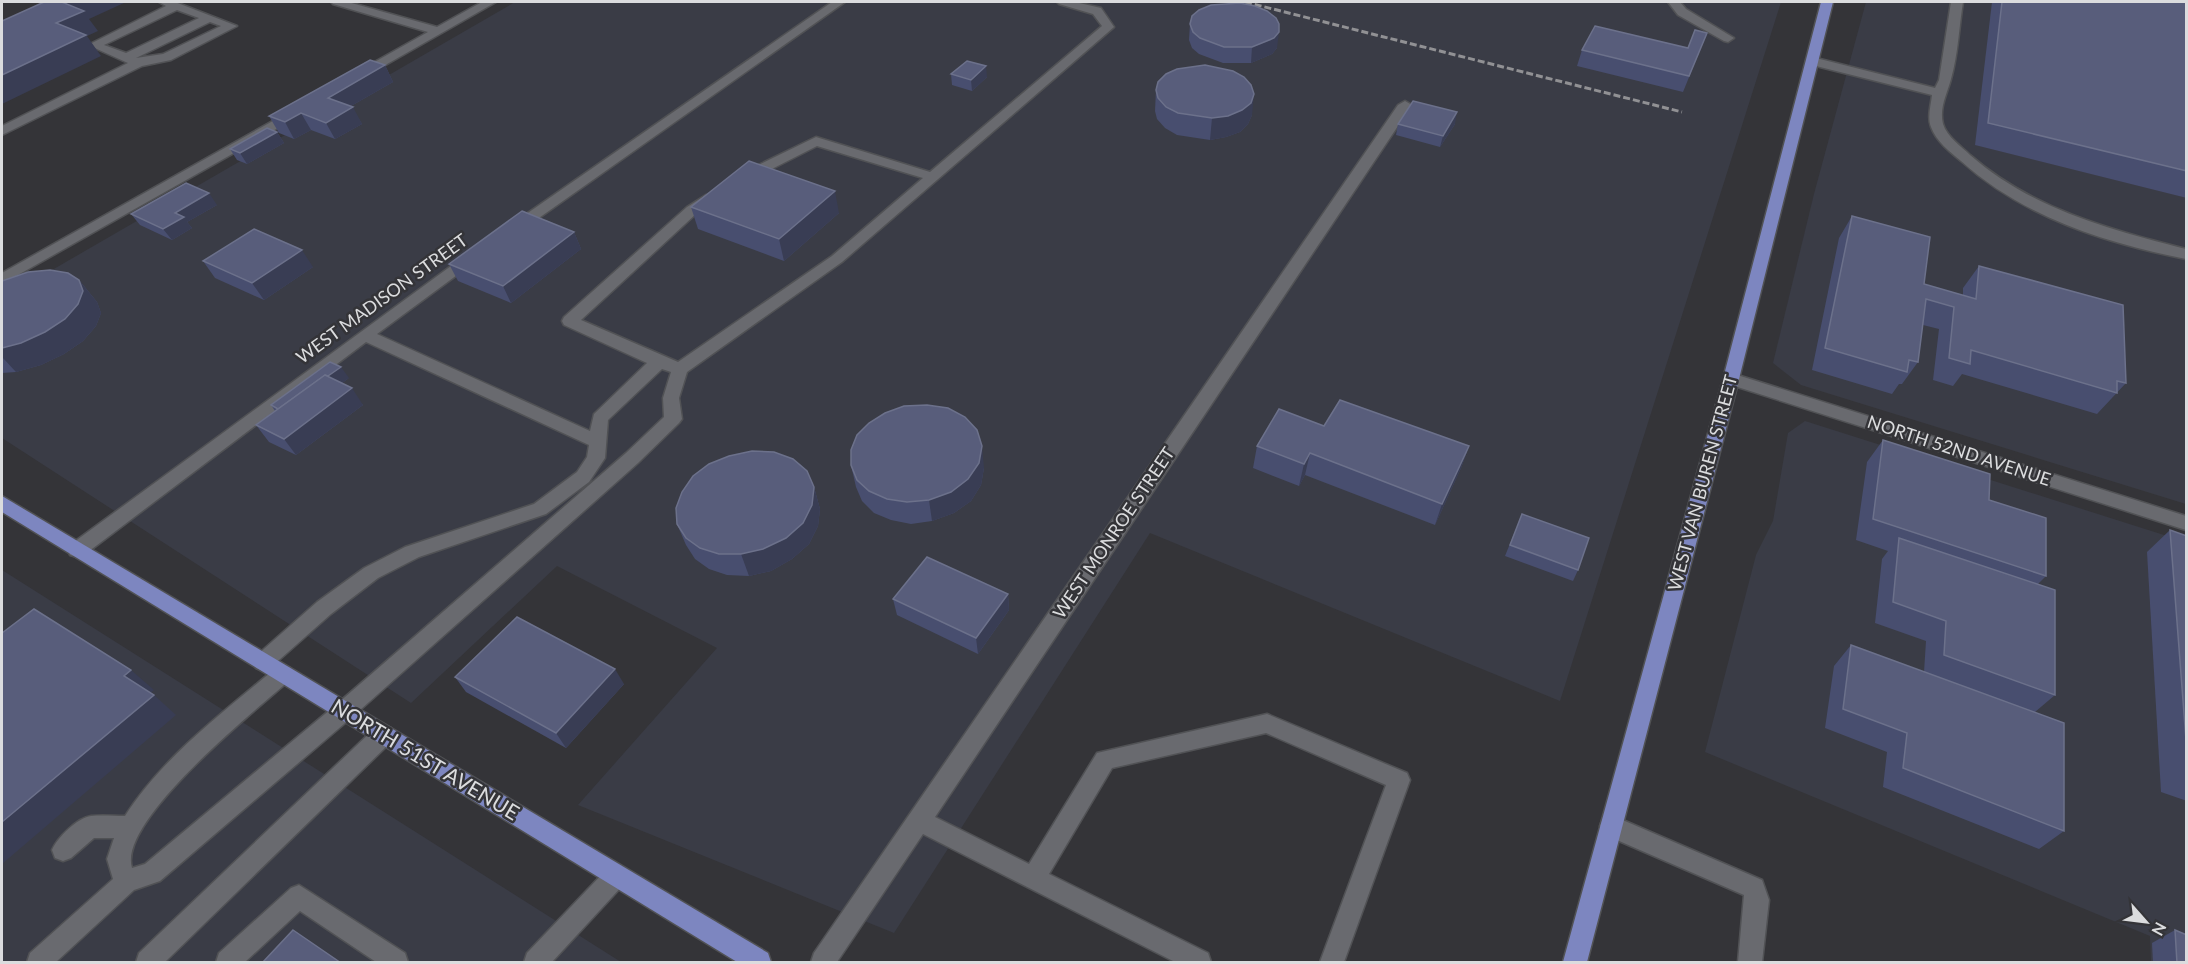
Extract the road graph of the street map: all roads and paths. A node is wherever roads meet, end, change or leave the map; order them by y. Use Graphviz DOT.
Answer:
graph roads {
  1 [pos="337,2"];
  2 [pos="490,2"];
  3 [pos="839,2"];
  4 [pos="1063,2"];
  5 [pos="1674,2"];
  6 [pos="1827,2"];
  7 [pos="1957,2"];
  8 [pos="171,4"];
  9 [pos="209,18"];
  10 [pos="438,31"];
  11 [pos="1728,38"];
  12 [pos="132,61"];
  13 [pos="1812,61"];
  14 [pos="344,84"];
  15 [pos="1938,93"];
  16 [pos="313,102"];
  17 [pos="1405,105"];
  18 [pos="2,131"];
  19 [pos="933,177"];
  20 [pos="502,237"];
  21 [pos="482,251"];
  22 [pos="2187,254"];
  23 [pos="2,279"];
  24 [pos="365,335"];
  25 [pos="659,362"];
  26 [pos="680,369"];
  27 [pos="1731,379"];
  28 [pos="598,442"];
  29 [pos="2,503"];
  30 [pos="2187,524"];
  31 [pos="84,554"];
  32 [pos="262,662"];
  33 [pos="283,674"];
  34 [pos="344,711"];
  35 [pos="383,735"];
  36 [pos="919,820"];
  37 [pos="1611,826"];
  38 [pos="131,827"];
  39 [pos="63,850"];
  40 [pos="616,876"];
  41 [pos="1034,877"];
  42 [pos="127,881"];
  43 [pos="39,963"];
  44 [pos="148,963"];
  45 [pos="228,963"];
  46 [pos="396,963"];
  47 [pos="536,963"];
  48 [pos="759,963"];
  49 [pos="823,963"];
  50 [pos="1199,963"];
  51 [pos="1332,963"];
  52 [pos="1575,963"];
  53 [pos="1750,963"];
  1 -- 10 [label="street"];
  2 -- 10 [label="street"];
  3 -- 20 [label="street"];
  4 -- 19 [label="street"];
  5 -- 11 [label="street"];
  6 -- 13 [label="main road, WEST VAN BUREN STREET"];
  7 -- 15 [label="street"];
  8 -- 9 [label="street"];
  8 -- 12 [label="street"];
  9 -- 12 [label="street"];
  9 -- 12 [label="street"];
  10 -- 14 [label="street"];
  12 -- 18 [label="street"];
  13 -- 15 [label="street"];
  13 -- 27 [label="main road, WEST VAN BUREN STREET"];
  15 -- 22 [label="street"];
  16 -- 23 [label="street"];
  17 -- 36 [label="street, WEST MONROE STREET"];
  19 -- 25 [label="street"];
  19 -- 26 [label="street"];
  21 -- 24 [label="street, WEST MADISON STREET"];
  24 -- 28 [label="street"];
  24 -- 31 [label="street, WEST MADISON STREET"];
  25 -- 26 [label="street"];
  25 -- 28 [label="street"];
  26 -- 34 [label="street"];
  27 -- 30 [label="street, NORTH 52ND AVENUE"];
  27 -- 37 [label="main road, WEST VAN BUREN STREET"];
  28 -- 32 [label="street"];
  29 -- 31 [label="main road, NORTH 51ST AVENUE"];
  31 -- 32 [label="main road, NORTH 51ST AVENUE"];
  32 -- 33 [label="main road, NORTH 51ST AVENUE"];
  33 -- 34 [label="main road, NORTH 51ST AVENUE"];
  33 -- 38 [label="street"];
  34 -- 35 [label="main road, NORTH 51ST AVENUE"];
  34 -- 42 [label="street"];
  35 -- 40 [label="main road, NORTH 51ST AVENUE"];
  35 -- 44 [label="street"];
  36 -- 41 [label="street"];
  36 -- 49 [label="street, WEST MONROE STREET"];
  37 -- 52 [label="main road, WEST VAN BUREN STREET"];
  37 -- 53 [label="street"];
  38 -- 39 [label="street"];
  38 -- 42 [label="street"];
  40 -- 47 [label="street"];
  40 -- 48 [label="main road, NORTH 51ST AVENUE"];
  41 -- 50 [label="street"];
  41 -- 51 [label="street"];
  42 -- 43 [label="street"];
  45 -- 46 [label="street"];
}
